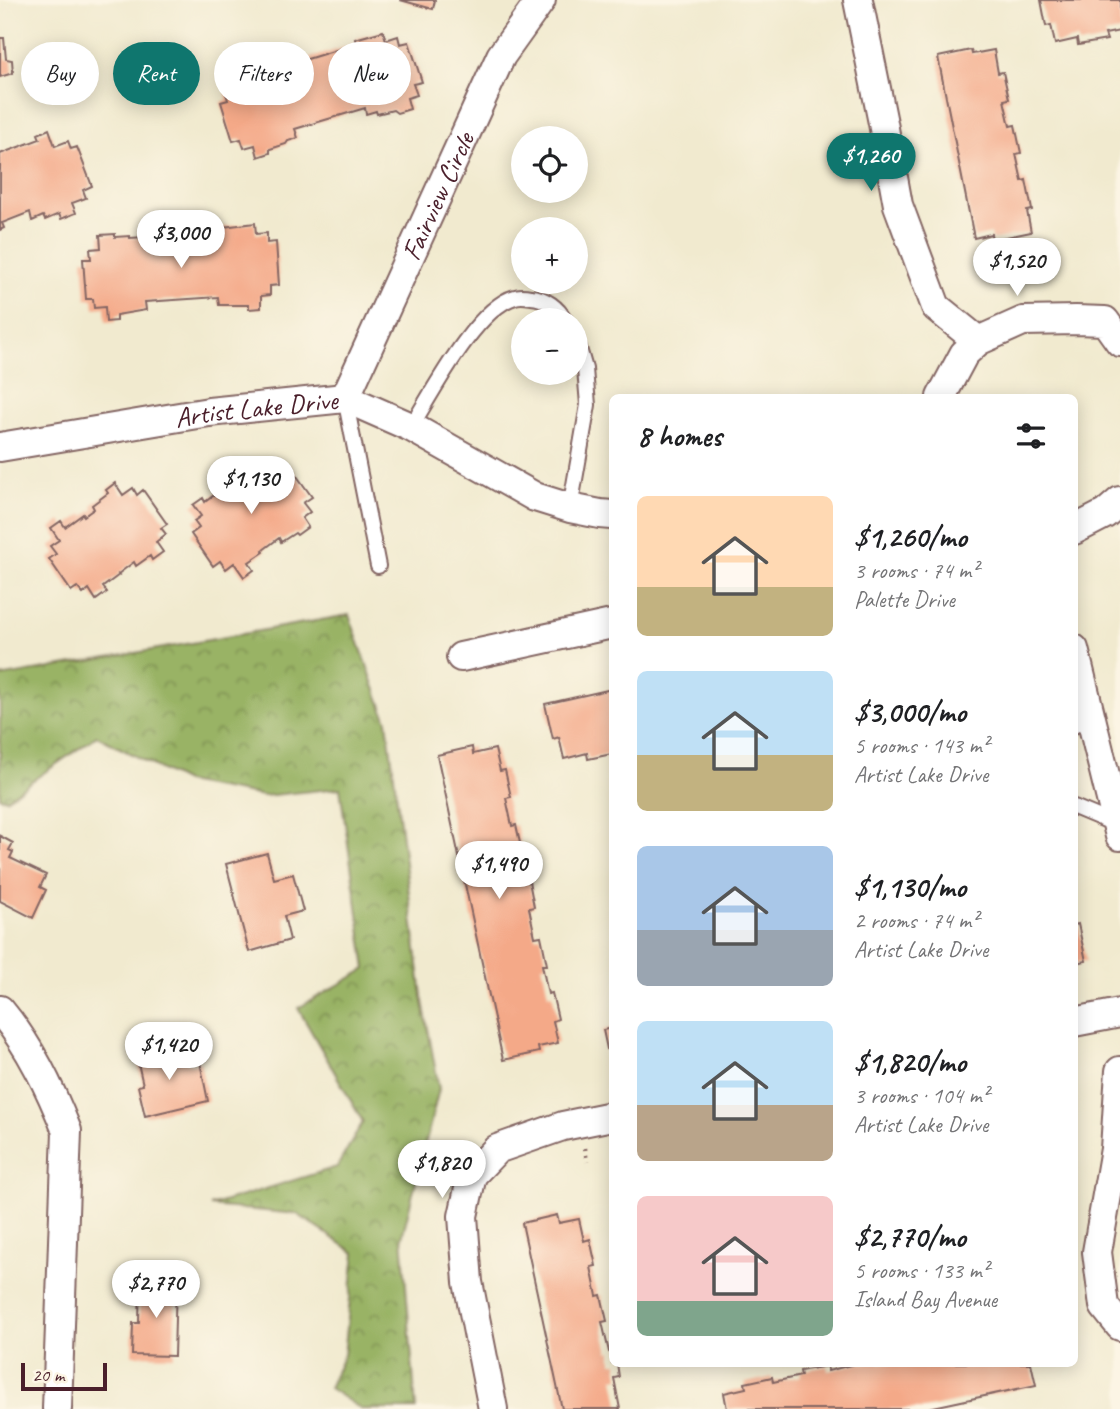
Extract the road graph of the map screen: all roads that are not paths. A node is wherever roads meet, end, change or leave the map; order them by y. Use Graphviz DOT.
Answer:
graph roads {
  1 [pos="541,0"];
  2 [pos="858,0"];
  3 [pos="556,308"];
  4 [pos="1115,321"];
  5 [pos="978,341"];
  6 [pos="586,385"];
  7 [pos="943,394"];
  8 [pos="345,398"];
  9 [pos="411,427"];
  10 [pos="0,447"];
  11 [pos="1120,501"];
  12 [pos="570,508"];
  13 [pos="609,515"];
  14 [pos="1078,528"];
  15 [pos="378,566"];
  16 [pos="609,625"];
  17 [pos="461,657"];
  18 [pos="1078,684"];
  19 [pos="1082,718"];
  20 [pos="1078,809"];
  21 [pos="1119,831"];
  22 [pos="0,1010"];
  23 [pos="1120,1013"];
  24 [pos="1078,1021"];
  25 [pos="1120,1071"];
  26 [pos="609,1117"];
  27 [pos="1120,1326"];
  28 [pos="57,1409"];
  29 [pos="493,1409"];
  1 -- 8 [label="street, Fairview Circle"];
  2 -- 5 [label="street"];
  3 -- 9 [label="lane"];
  4 -- 5 [label="street"];
  5 -- 7 [label="street"];
  6 -- 12 [label="lane"];
  8 -- 9 [label="street, Artist Lake Drive"];
  8 -- 10 [label="street, Artist Lake Drive"];
  8 -- 15 [label="lane"];
  9 -- 12 [label="street, Artist Lake Drive"];
  11 -- 14 [label="street"];
  12 -- 13 [label="street, Artist Lake Drive"];
  16 -- 17 [label="street"];
  18 -- 19 [label="street"];
  19 -- 21 [label="street"];
  20 -- 21 [label="lane"];
  22 -- 28 [label="street"];
  23 -- 24 [label="street"];
  25 -- 27 [label="street"];
  26 -- 29 [label="street"];
}
